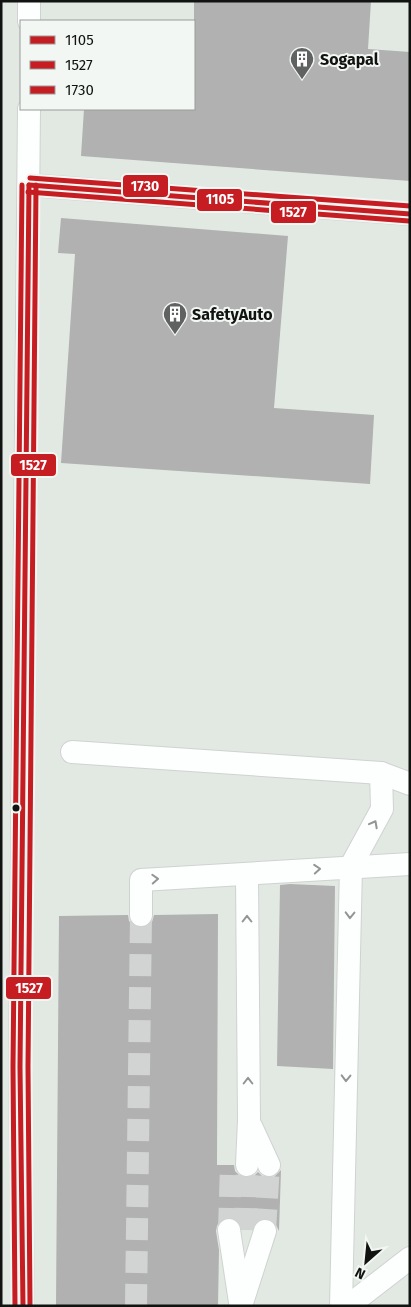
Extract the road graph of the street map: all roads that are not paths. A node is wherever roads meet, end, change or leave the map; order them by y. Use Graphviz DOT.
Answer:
graph roads {
  1 [pos="29,1"];
  2 [pos="29,20"];
  3 [pos="29,110"];
  4 [pos="29,185"];
  5 [pos="410,214"];
  6 [pos="72,752"];
  7 [pos="381,773"];
  8 [pos="410,784"];
  9 [pos="410,864"];
  10 [pos="351,866"];
  11 [pos="247,875"];
  12 [pos="141,915"];
  13 [pos="249,1120"];
  14 [pos="410,1258"];
  15 [pos="23,1306"];
  16 [pos="241,1306"];
  17 [pos="340,1306"];
  18 [pos="348,1306"];
  1 -- 2 [label="street"];
  3 -- 4 [label="street"];
  4 -- 5 [label="street"];
  4 -- 15 [label="street"];
  6 -- 7 [label="street"];
  7 -- 8 [label="street"];
  10 -- 7 [label="street, one-way"];
  9 -- 10 [label="street"];
  11 -- 10 [label="street, one-way"];
  10 -- 17 [label="street, one-way"];
  12 -- 11 [label="street, one-way"];
  13 -- 11 [label="street, one-way"];
  13 -- 13 [label="street"];
  14 -- 18 [label="street"];
  16 -- 16 [label="street"];
}
